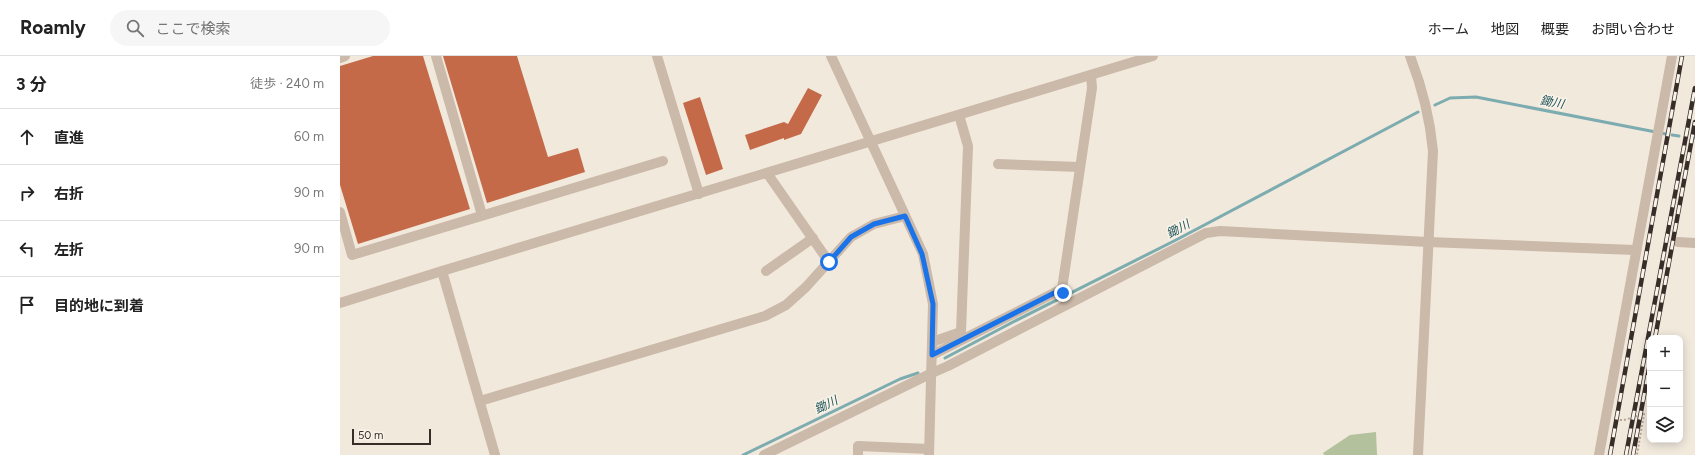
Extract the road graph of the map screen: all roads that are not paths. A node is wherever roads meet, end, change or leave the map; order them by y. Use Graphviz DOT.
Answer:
graph roads {
  1 [pos="346,56"];
  2 [pos="436,56"];
  3 [pos="657,56"];
  4 [pos="832,56"];
  5 [pos="1153,56"];
  6 [pos="1410,56"];
  7 [pos="1672,56"];
  8 [pos="340,58"];
  9 [pos="1140,58"];
  10 [pos="1091,75"];
  11 [pos="959,115"];
  12 [pos="870,142"];
  13 [pos="664,161"];
  14 [pos="998,164"];
  15 [pos="1080,167"];
  16 [pos="767,173"];
  17 [pos="699,194"];
  18 [pos="340,212"];
  19 [pos="482,215"];
  20 [pos="905,216"];
  21 [pos="813,238"];
  22 [pos="1428,242"];
  23 [pos="1678,242"];
  24 [pos="1695,243"];
  25 [pos="1636,250"];
  26 [pos="829,262"];
  27 [pos="442,271"];
  28 [pos="766,271"];
  29 [pos="1065,297"];
  30 [pos="340,303"];
  31 [pos="932,342"];
  32 [pos="932,355"];
  33 [pos="932,372"];
  34 [pos="480,401"];
  35 [pos="929,452"];
  36 [pos="495,455"];
  37 [pos="764,455"];
  38 [pos="858,455"];
  39 [pos="1418,455"];
  40 [pos="1599,455"];
  1 -- 8 [label="street"];
  2 -- 19 [label="street"];
  3 -- 17 [label="street"];
  4 -- 12 [label="street"];
  5 -- 9 [label="street"];
  6 -- 22 [label="street"];
  7 -- 25 [label="street"];
  9 -- 10 [label="street"];
  10 -- 11 [label="street"];
  10 -- 15 [label="street"];
  11 -- 12 [label="street"];
  11 -- 31 [label="street"];
  12 -- 16 [label="street"];
  12 -- 20 [label="street"];
  13 -- 19 [label="street"];
  14 -- 15 [label="street"];
  15 -- 29 [label="street"];
  16 -- 17 [label="street"];
  16 -- 21 [label="street"];
  17 -- 27 [label="street"];
  18 -- 19 [label="street"];
  20 -- 26 [label="street"];
  20 -- 31 [label="street"];
  21 -- 26 [label="street"];
  21 -- 28 [label="street"];
  22 -- 25 [label="street"];
  22 -- 29 [label="street"];
  22 -- 39 [label="street"];
  23 -- 24 [label="street"];
  25 -- 40 [label="street"];
  26 -- 34 [label="street"];
  27 -- 30 [label="street"];
  27 -- 34 [label="street"];
  29 -- 32 [label="street"];
  29 -- 33 [label="street"];
  31 -- 32 [label="street"];
  32 -- 33 [label="street"];
  33 -- 35 [label="street"];
  33 -- 37 [label="street"];
  34 -- 36 [label="street"];
  35 -- 38 [label="street"];
}
